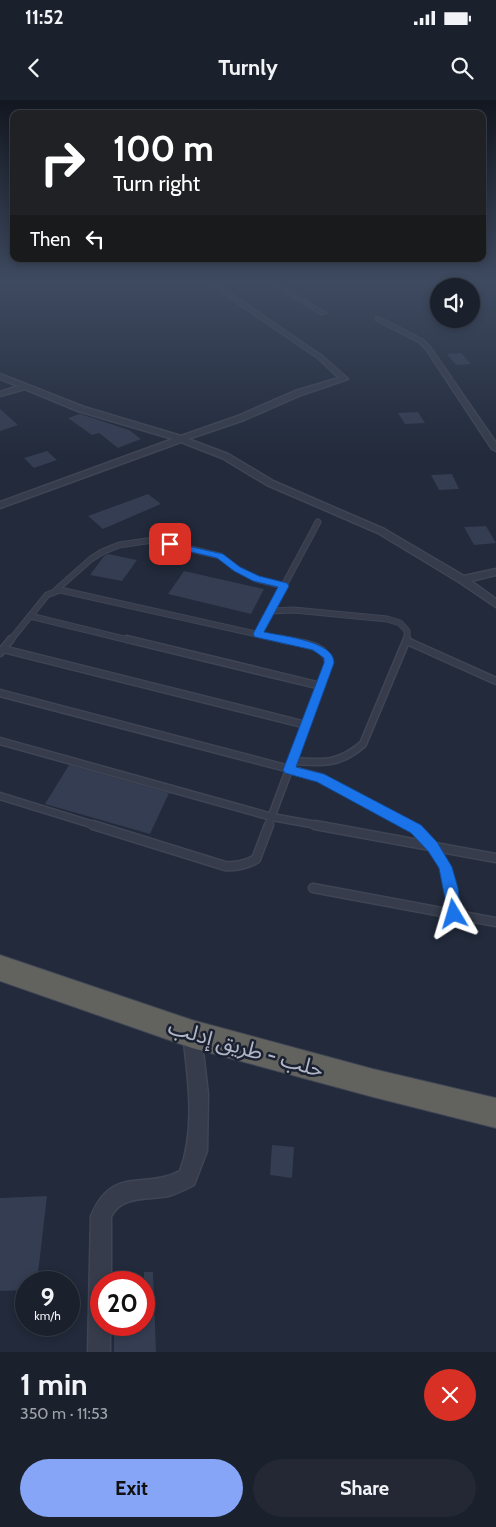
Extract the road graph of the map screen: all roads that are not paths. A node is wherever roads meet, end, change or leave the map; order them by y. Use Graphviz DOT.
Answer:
graph roads {
  1 [pos="296,340"];
  2 [pos="419,340"];
  3 [pos="0,376"];
  4 [pos="26,386"];
  5 [pos="0,394"];
  6 [pos="181,440"];
  7 [pos="496,449"];
  8 [pos="0,504"];
  9 [pos="318,522"];
  10 [pos="496,572"];
  11 [pos="463,580"];
  12 [pos="284,586"];
  13 [pos="56,591"];
  14 [pos="496,604"];
  15 [pos="271,611"];
  16 [pos="30,616"];
  17 [pos="258,634"];
  18 [pos="407,641"];
  19 [pos="2,651"];
  20 [pos="496,681"];
  21 [pos="321,686"];
  22 [pos="0,693"];
  23 [pos="306,725"];
  24 [pos="0,741"];
  25 [pos="293,761"];
  26 [pos="289,770"];
  27 [pos="0,796"];
  28 [pos="272,818"];
  29 [pos="432,846"];
  30 [pos="496,858"];
  31 [pos="313,888"];
  32 [pos="454,914"];
  33 [pos="496,922"];
  34 [pos="0,968"];
  35 [pos="192,1034"];
  36 [pos="496,1113"];
  37 [pos="99,1352"];
  1 -- 6 [label="street"];
  2 -- 7 [label="street"];
  3 -- 4 [label="street"];
  4 -- 5 [label="street"];
  4 -- 6 [label="street"];
  6 -- 8 [label="street"];
  6 -- 11 [label="street"];
  9 -- 12 [label="lane"];
  10 -- 11 [label="street"];
  11 -- 14 [label="street"];
  12 -- 13 [label="lane"];
  12 -- 15 [label="lane"];
  13 -- 16 [label="lane"];
  13 -- 17 [label="lane"];
  15 -- 17 [label="lane"];
  15 -- 18 [label="lane"];
  16 -- 19 [label="lane"];
  16 -- 21 [label="lane"];
  17 -- 21 [label="lane"];
  18 -- 20 [label="lane"];
  18 -- 25 [label="lane"];
  19 -- 23 [label="lane"];
  21 -- 23 [label="lane"];
  22 -- 26 [label="lane"];
  23 -- 25 [label="lane"];
  24 -- 28 [label="lane"];
  25 -- 26 [label="lane"];
  26 -- 28 [label="lane"];
  26 -- 29 [label="lane"];
  27 -- 28 [label="lane"];
  28 -- 29 [label="lane"];
  29 -- 30 [label="lane"];
  29 -- 32 [label="lane"];
  31 -- 32 [label="lane"];
  32 -- 33 [label="lane"];
  34 -- 35 [label="highway, حلب - طريق إدلب"];
  35 -- 36 [label="highway, حلب - طريق إدلب"];
  35 -- 37 [label="street"];
}
